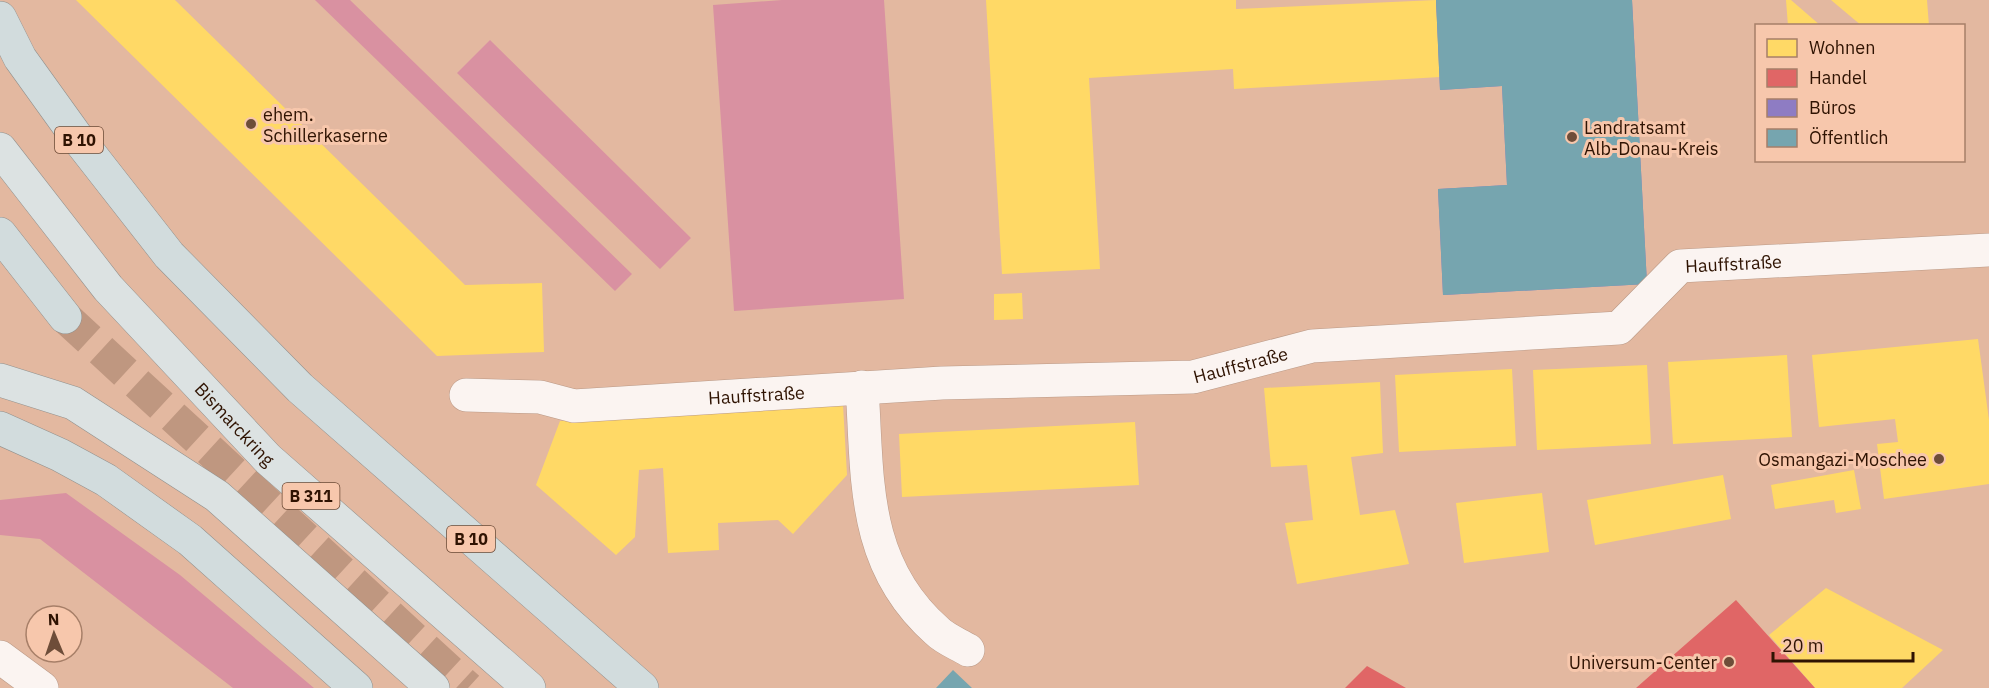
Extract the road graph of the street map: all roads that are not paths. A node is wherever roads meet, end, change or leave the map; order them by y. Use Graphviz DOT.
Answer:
graph roads {
  1 [pos="0,18"];
  2 [pos="0,149"];
  3 [pos="0,234"];
  4 [pos="1989,250"];
  5 [pos="65,317"];
  6 [pos="0,380"];
  7 [pos="862,387"];
  8 [pos="466,395"];
  9 [pos="0,428"];
  10 [pos="968,650"];
  11 [pos="0,657"];
  12 [pos="42,688"];
  13 [pos="356,688"];
  14 [pos="433,688"];
  15 [pos="530,688"];
  16 [pos="642,688"];
  1 -- 16 [label="highway, B 10"];
  2 -- 15 [label="main road, Bismarckring / B 311"];
  3 -- 5 [label="highway"];
  4 -- 7 [label="street, Hauffstraße"];
  6 -- 14 [label="main road"];
  7 -- 8 [label="street, Hauffstraße"];
  7 -- 10 [label="street"];
  9 -- 13 [label="highway"];
  11 -- 12 [label="street"];
}
